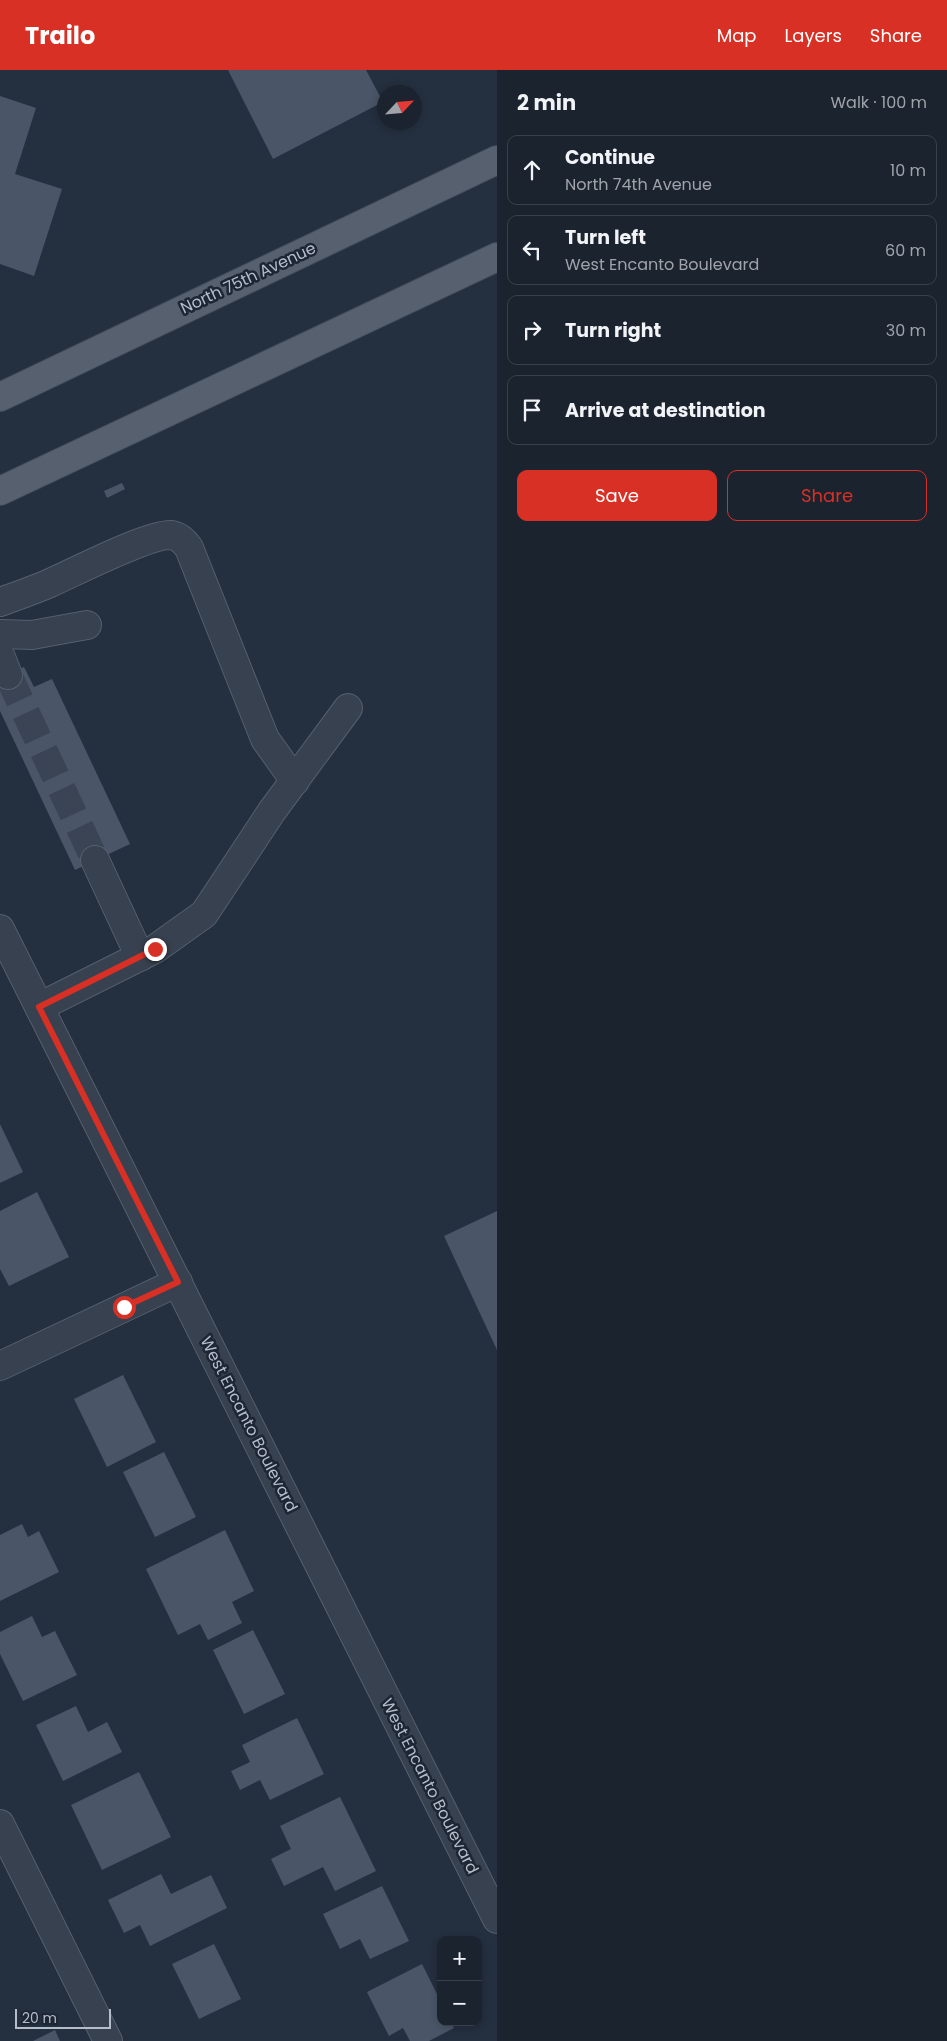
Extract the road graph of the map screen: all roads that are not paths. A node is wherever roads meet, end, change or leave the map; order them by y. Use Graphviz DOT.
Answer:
graph roads {
  1 [pos="497,160"];
  2 [pos="497,257"];
  3 [pos="0,397"];
  4 [pos="0,491"];
  5 [pos="0,602"];
  6 [pos="87,624"];
  7 [pos="0,634"];
  8 [pos="348,708"];
  9 [pos="295,781"];
  10 [pos="95,860"];
  11 [pos="0,929"];
  12 [pos="140,957"];
  13 [pos="39,1007"];
  14 [pos="178,1282"];
  15 [pos="0,1366"];
  16 [pos="0,1824"];
  17 [pos="497,1919"];
  18 [pos="108,2041"];
  1 -- 3 [label="main road, North 75th Avenue"];
  2 -- 4 [label="main road"];
  5 -- 9 [label="street"];
  6 -- 7 [label="street"];
  8 -- 9 [label="street"];
  9 -- 12 [label="street"];
  10 -- 12 [label="street"];
  11 -- 13 [label="street, West Encanto Boulevard"];
  12 -- 13 [label="street"];
  13 -- 14 [label="street, West Encanto Boulevard"];
  14 -- 15 [label="street"];
  14 -- 17 [label="street, West Encanto Boulevard"];
  16 -- 18 [label="street"];
}
